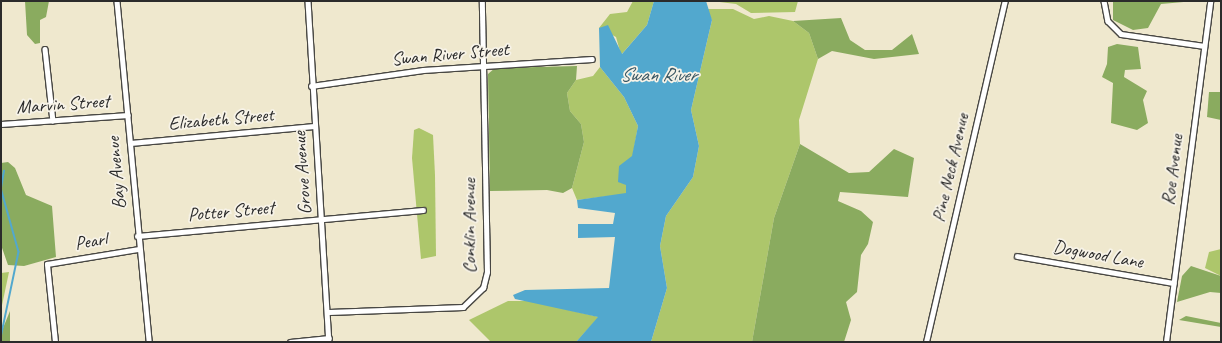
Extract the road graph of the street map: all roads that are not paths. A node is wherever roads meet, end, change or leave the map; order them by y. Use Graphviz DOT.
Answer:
graph roads {
  1 [pos="117,1"];
  2 [pos="308,1"];
  3 [pos="482,1"];
  4 [pos="1005,1"];
  5 [pos="1104,1"];
  6 [pos="1210,1"];
  7 [pos="1204,46"];
  8 [pos="45,49"];
  9 [pos="592,59"];
  10 [pos="482,66"];
  11 [pos="311,86"];
  12 [pos="128,115"];
  13 [pos="53,121"];
  14 [pos="1,124"];
  15 [pos="314,126"];
  16 [pos="130,143"];
  17 [pos="423,210"];
  18 [pos="321,219"];
  19 [pos="138,236"];
  20 [pos="139,249"];
  21 [pos="1017,256"];
  22 [pos="1174,283"];
  23 [pos="328,312"];
  24 [pos="329,340"];
  25 [pos="55,342"];
  26 [pos="149,342"];
  27 [pos="290,342"];
  28 [pos="926,342"];
  29 [pos="1166,342"];
  1 -- 12 [label="street, Bay Avenue"];
  2 -- 11 [label="street, Grove Avenue"];
  3 -- 10 [label="street, Conklin Avenue"];
  4 -- 28 [label="street, Pine Neck Avenue"];
  5 -- 7 [label="street"];
  6 -- 7 [label="street, Roe Avenue"];
  7 -- 22 [label="street, Roe Avenue"];
  8 -- 13 [label="street"];
  9 -- 10 [label="street, Swan River Street"];
  10 -- 11 [label="street, Swan River Street"];
  10 -- 23 [label="street, Conklin Avenue"];
  11 -- 15 [label="street, Grove Avenue"];
  12 -- 13 [label="street, Marvin Street"];
  12 -- 16 [label="street, Bay Avenue"];
  13 -- 14 [label="street, Marvin Street"];
  15 -- 16 [label="street, Elizabeth Street"];
  15 -- 18 [label="street, Grove Avenue"];
  16 -- 19 [label="street, Bay Avenue"];
  17 -- 18 [label="street, Potter Street"];
  18 -- 19 [label="street, Potter Street"];
  18 -- 23 [label="street, Grove Avenue"];
  19 -- 20 [label="street, Bay Avenue"];
  20 -- 25 [label="street, Pearl"];
  20 -- 26 [label="street, Bay Avenue"];
  21 -- 22 [label="street, Dogwood Lane"];
  22 -- 29 [label="street, Roe Avenue"];
  23 -- 24 [label="street, Grove Avenue"];
  24 -- 27 [label="street"];
}
